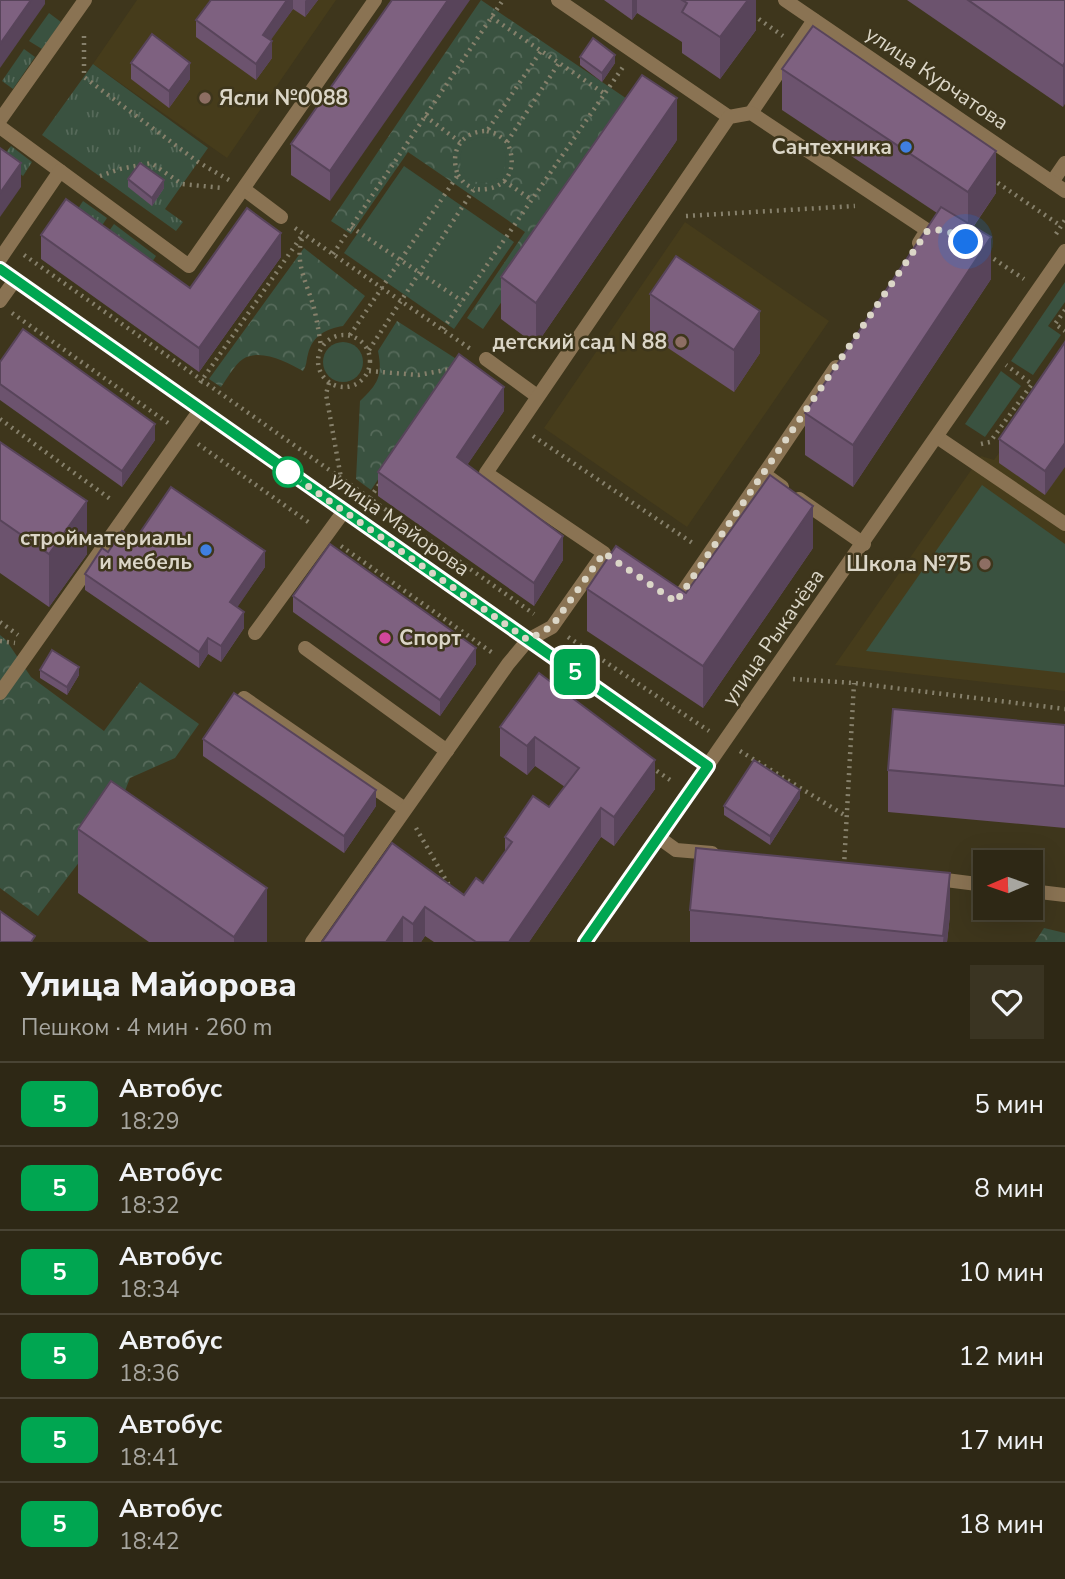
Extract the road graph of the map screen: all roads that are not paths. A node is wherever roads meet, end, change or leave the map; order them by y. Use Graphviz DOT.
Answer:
graph roads {
  1 [pos="375,0"];
  2 [pos="558,0"];
  3 [pos="785,0"];
  4 [pos="83,1"];
  5 [pos="814,20"];
  6 [pos="751,113"];
  7 [pos="729,117"];
  8 [pos="0,120"];
  9 [pos="0,127"];
  10 [pos="1065,163"];
  11 [pos="60,171"];
  12 [pos="1052,182"];
  13 [pos="245,190"];
  14 [pos="1065,191"];
  15 [pos="281,216"];
  16 [pos="1065,251"];
  17 [pos="912,253"];
  18 [pos="0,259"];
  19 [pos="0,269"];
  20 [pos="15,280"];
  21 [pos="0,301"];
  22 [pos="842,358"];
  23 [pos="486,359"];
  24 [pos="537,396"];
  25 [pos="200,410"];
  26 [pos="937,437"];
  27 [pos="764,474"];
  28 [pos="344,511"];
  29 [pos="1065,524"];
  30 [pos="864,544"];
  31 [pos="655,588"];
  32 [pos="255,633"];
  33 [pos="528,640"];
  34 [pos="306,648"];
  35 [pos="0,693"];
  36 [pos="244,698"];
  37 [pos="447,751"];
  38 [pos="708,766"];
  39 [pos="405,809"];
  40 [pos="659,837"];
  41 [pos="727,855"];
  42 [pos="921,877"];
  43 [pos="973,884"];
  44 [pos="1043,892"];
  45 [pos="1065,895"];
  46 [pos="312,942"];
  47 [pos="585,942"];
  1 -- 13 [label="street"];
  2 -- 7 [label="street"];
  3 -- 5 [label="street, улица Курчатова"];
  4 -- 8 [label="street"];
  5 -- 6 [label="street"];
  5 -- 12 [label="street, улица Курчатова"];
  6 -- 7 [label="street"];
  6 -- 17 [label="street"];
  7 -- 24 [label="street"];
  9 -- 11 [label="street"];
  10 -- 12 [label="street"];
  11 -- 13 [label="street"];
  11 -- 18 [label="street"];
  12 -- 14 [label="street, улица Курчатова"];
  13 -- 15 [label="street"];
  16 -- 26 [label="street, улица Рыкачёва"];
  19 -- 20 [label="street, улица Майорова"];
  20 -- 21 [label="street"];
  20 -- 25 [label="street, улица Майорова"];
  22 -- 27 [label="street"];
  23 -- 24 [label="street"];
  24 -- 33 [label="street"];
  25 -- 28 [label="street, улица Майорова"];
  25 -- 35 [label="street"];
  26 -- 29 [label="street"];
  26 -- 30 [label="street, улица Рыкачёва"];
  27 -- 30 [label="street"];
  27 -- 31 [label="street"];
  28 -- 32 [label="street"];
  28 -- 33 [label="street, улица Майорова"];
  30 -- 38 [label="street, улица Рыкачёва"];
  33 -- 37 [label="street"];
  33 -- 38 [label="street, улица Майорова"];
  34 -- 37 [label="street"];
  36 -- 39 [label="street"];
  37 -- 39 [label="street"];
  38 -- 40 [label="street, улица Рыкачёва"];
  39 -- 46 [label="street"];
  40 -- 41 [label="street"];
  40 -- 47 [label="street, улица Рыкачёва"];
  42 -- 43 [label="street"];
  44 -- 45 [label="street"];
}
